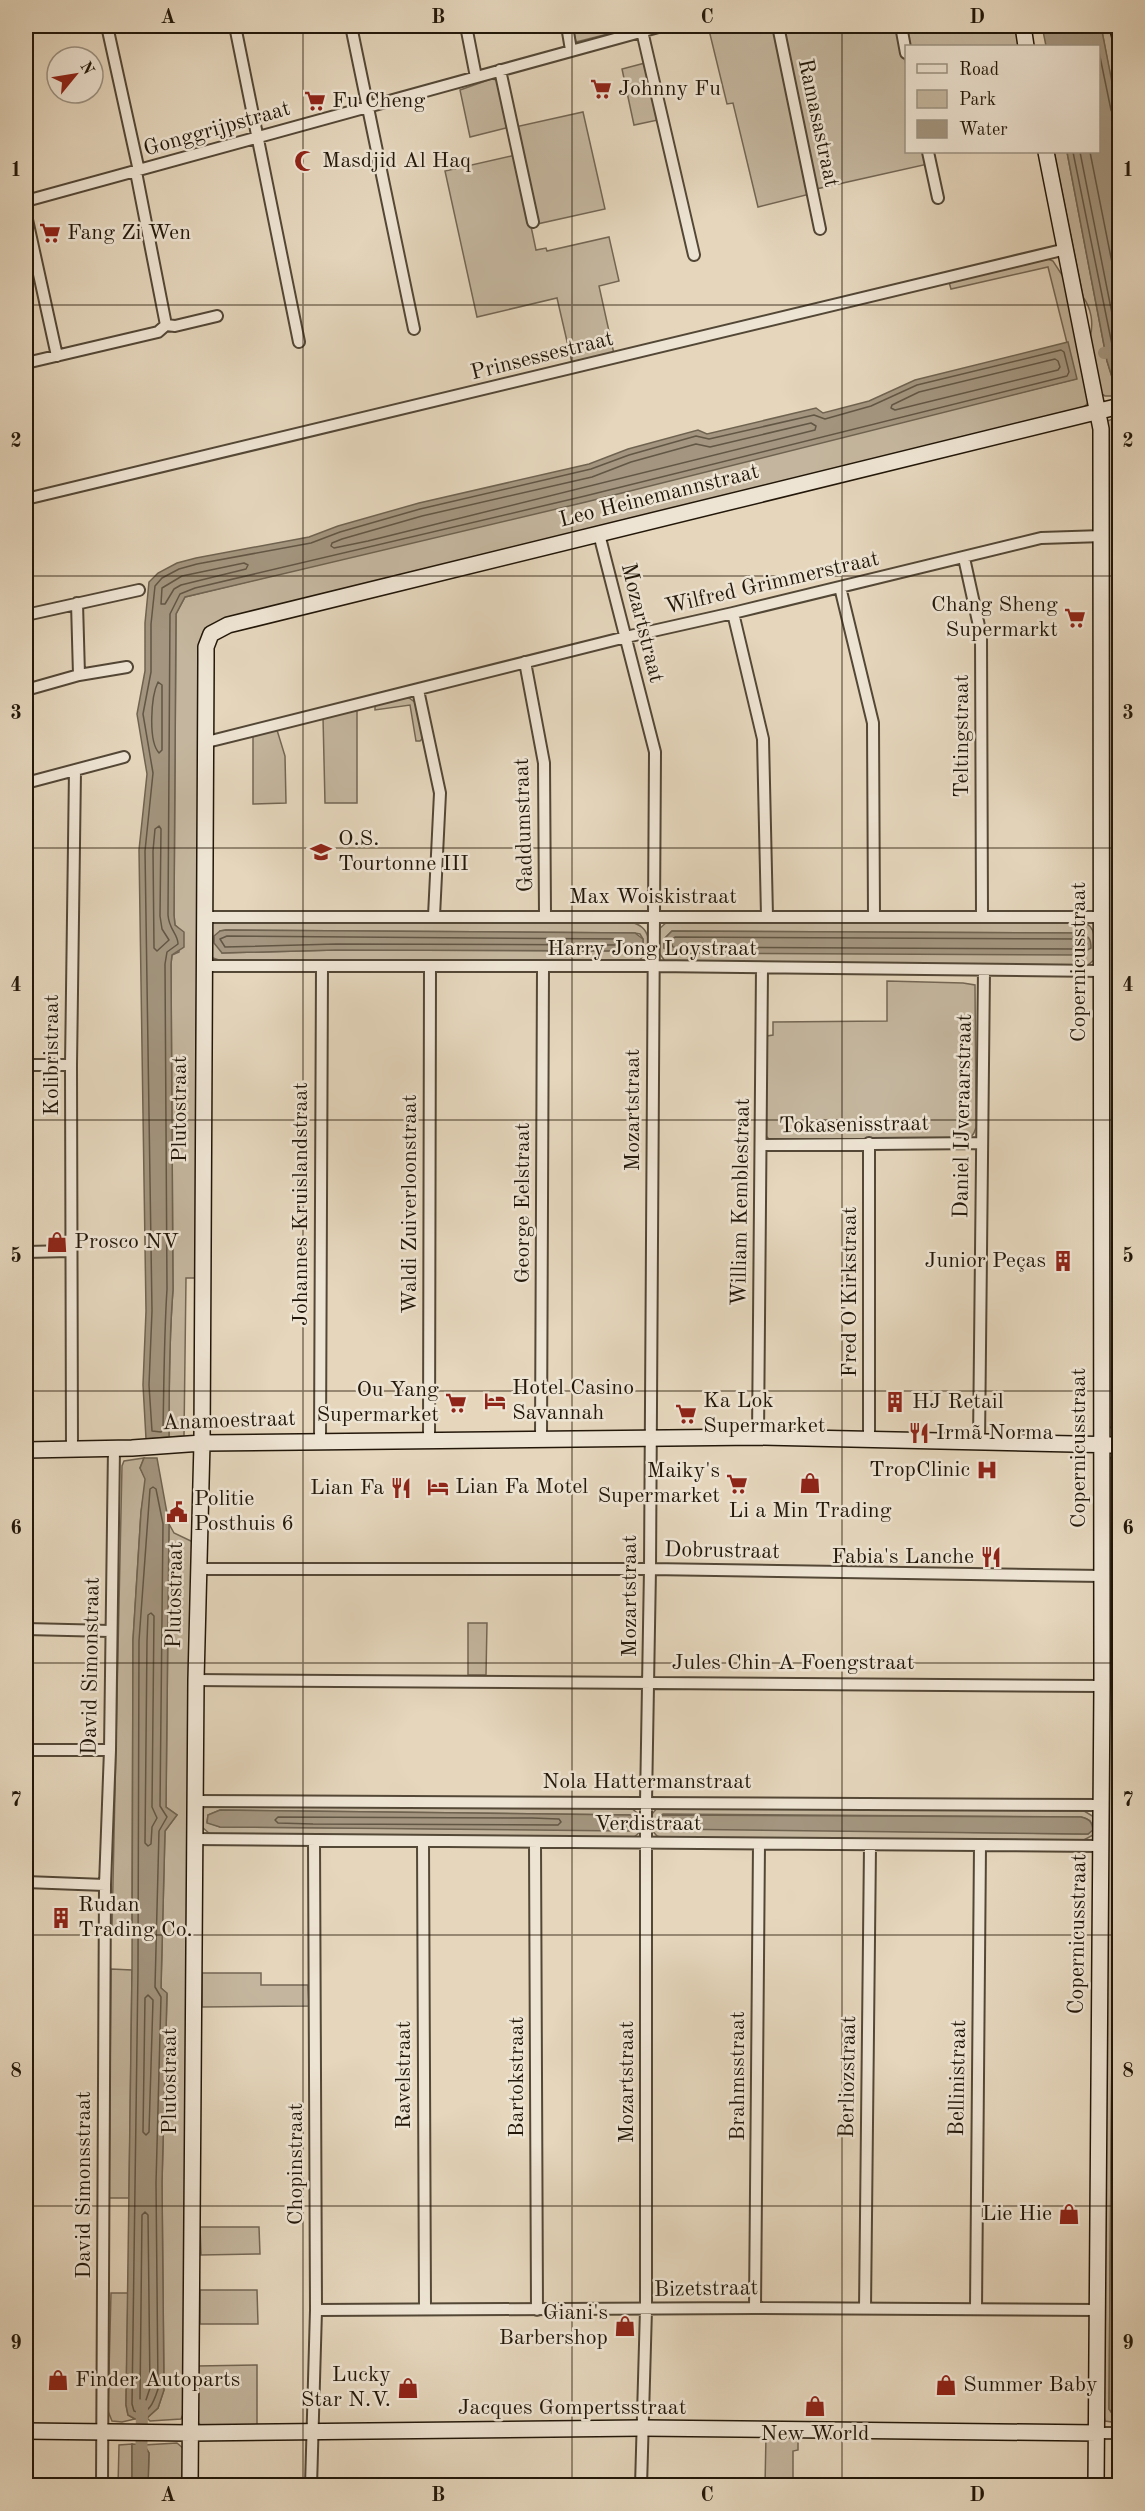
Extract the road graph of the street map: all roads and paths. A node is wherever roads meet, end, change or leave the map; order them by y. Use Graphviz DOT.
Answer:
graph roads {
  1 [pos="107,26"];
  2 [pos="235,26"];
  3 [pos="351,26"];
  4 [pos="466,26"];
  5 [pos="567,26"];
  6 [pos="662,26"];
  7 [pos="777,26"];
  8 [pos="901,26"];
  9 [pos="1023,26"];
  10 [pos="1117,26"];
  11 [pos="642,31"];
  12 [pos="1119,37"];
  13 [pos="1026,45"];
  14 [pos="905,48"];
  15 [pos="572,50"];
  16 [pos="500,70"];
  17 [pos="476,77"];
  18 [pos="368,107"];
  19 [pos="256,137"];
  20 [pos="928,153"];
  21 [pos="1046,153"];
  22 [pos="138,171"];
  23 [pos="938,198"];
  24 [pos="26,201"];
  25 [pos="26,215"];
  26 [pos="532,222"];
  27 [pos="820,229"];
  28 [pos="1066,249"];
  29 [pos="694,255"];
  30 [pos="217,316"];
  31 [pos="166,325"];
  32 [pos="414,329"];
  33 [pos="299,342"];
  34 [pos="57,356"];
  35 [pos="26,363"];
  36 [pos="1110,408"];
  37 [pos="26,498"];
  38 [pos="599,534"];
  39 [pos="1103,536"];
  40 [pos="964,558"];
  41 [pos="840,587"];
  42 [pos="140,590"];
  43 [pos="77,603"];
  44 [pos="733,613"];
  45 [pos="26,615"];
  46 [pos="211,634"];
  47 [pos="626,637"];
  48 [pos="525,662"];
  49 [pos="128,667"];
  50 [pos="78,675"];
  51 [pos="26,690"];
  52 [pos="418,690"];
  53 [pos="207,742"];
  54 [pos="124,757"];
  55 [pos="75,770"];
  56 [pos="26,783"];
  57 [pos="434,916"];
  58 [pos="545,916"];
  59 [pos="653,916"];
  60 [pos="766,916"];
  61 [pos="205,917"];
  62 [pos="874,917"];
  63 [pos="982,917"];
  64 [pos="1101,917"];
  65 [pos="203,966"];
  66 [pos="654,966"];
  67 [pos="322,967"];
  68 [pos="430,967"];
  69 [pos="543,968"];
  70 [pos="762,968"];
  71 [pos="984,970"];
  72 [pos="1101,971"];
  73 [pos="26,1065"];
  74 [pos="71,1065"];
  75 [pos="870,1143"];
  76 [pos="982,1143"];
  77 [pos="762,1145"];
  78 [pos="70,1251"];
  79 [pos="26,1252"];
  80 [pos="758,1437"];
  81 [pos="542,1439"];
  82 [pos="651,1439"];
  83 [pos="869,1440"];
  84 [pos="320,1441"];
  85 [pos="429,1441"];
  86 [pos="979,1442"];
  87 [pos="202,1443"];
  88 [pos="1119,1445"];
  89 [pos="1101,1446"];
  90 [pos="72,1448"];
  91 [pos="114,1448"];
  92 [pos="26,1450"];
  93 [pos="197,1569"];
  94 [pos="650,1569"];
  95 [pos="1102,1576"];
  96 [pos="26,1629"];
  97 [pos="110,1631"];
  98 [pos="196,1680"];
  99 [pos="649,1682"];
  100 [pos="1102,1686"];
  101 [pos="26,1750"];
  102 [pos="110,1750"];
  103 [pos="195,1801"];
  104 [pos="646,1802"];
  105 [pos="1100,1805"];
  106 [pos="194,1839"];
  107 [pos="314,1841"];
  108 [pos="423,1842"];
  109 [pos="647,1842"];
  110 [pos="535,1843"];
  111 [pos="759,1844"];
  112 [pos="870,1846"];
  113 [pos="980,1846"];
  114 [pos="1101,1846"];
  115 [pos="26,1882"];
  116 [pos="105,1885"];
  117 [pos="755,2308"];
  118 [pos="425,2309"];
  119 [pos="646,2309"];
  120 [pos="865,2309"];
  121 [pos="315,2310"];
  122 [pos="537,2310"];
  123 [pos="976,2310"];
  124 [pos="1096,2310"];
  125 [pos="642,2428"];
  126 [pos="26,2431"];
  127 [pos="109,2431"];
  128 [pos="184,2433"];
  129 [pos="311,2433"];
  130 [pos="1102,2433"];
  131 [pos="1119,2433"];
  132 [pos="102,2486"];
  133 [pos="190,2486"];
  134 [pos="311,2486"];
  135 [pos="641,2486"];
  136 [pos="1096,2486"];
  1 -- 22 [label="street"];
  2 -- 19 [label="street"];
  3 -- 18 [label="street"];
  4 -- 17 [label="street"];
  5 -- 15 [label="street"];
  6 -- 11 [label="street, Gonggrijpstraat"];
  7 -- 27 [label="street, Ramasastraat"];
  8 -- 14 [label="street"];
  9 -- 13 [label="street"];
  10 -- 12 [label="street"];
  11 -- 15 [label="street, Gonggrijpstraat"];
  11 -- 29 [label="street"];
  15 -- 16 [label="street, Gonggrijpstraat"];
  16 -- 17 [label="street, Gonggrijpstraat"];
  16 -- 26 [label="street"];
  17 -- 18 [label="street, Gonggrijpstraat"];
  18 -- 19 [label="street, Gonggrijpstraat"];
  18 -- 32 [label="street"];
  19 -- 22 [label="street, Gonggrijpstraat"];
  19 -- 33 [label="street"];
  20 -- 23 [label="street"];
  21 -- 28 [label="street, Copernicusstraat"];
  22 -- 24 [label="street, Gonggrijpstraat"];
  22 -- 31 [label="street"];
  25 -- 34 [label="street"];
  28 -- 36 [label="street, Copernicusstraat"];
  28 -- 37 [label="street, Prinsessestraat"];
  30 -- 31 [label="street"];
  31 -- 34 [label="street"];
  34 -- 35 [label="street"];
  36 -- 38 [label="street, Leo Heinemannstraat"];
  36 -- 39 [label="street, Copernicusstraat"];
  38 -- 46 [label="street, Leo Heinemannstraat"];
  38 -- 47 [label="street, Mozartstraat"];
  39 -- 40 [label="street, Wilfred Grimmerstraat"];
  39 -- 64 [label="street, Copernicusstraat"];
  40 -- 41 [label="street, Wilfred Grimmerstraat"];
  40 -- 63 [label="street, Teltingstraat"];
  41 -- 44 [label="street, Wilfred Grimmerstraat"];
  41 -- 62 [label="street"];
  42 -- 43 [label="street"];
  43 -- 45 [label="street"];
  43 -- 50 [label="street"];
  44 -- 47 [label="street, Wilfred Grimmerstraat"];
  44 -- 60 [label="street"];
  46 -- 53 [label="street, Plutostraat"];
  47 -- 48 [label="street, Wilfred Grimmerstraat"];
  47 -- 59 [label="street, Mozartstraat"];
  48 -- 52 [label="street, Wilfred Grimmerstraat"];
  48 -- 58 [label="street, Gaddumstraat"];
  49 -- 50 [label="street"];
  50 -- 51 [label="street"];
  52 -- 53 [label="street, Wilfred Grimmerstraat"];
  52 -- 57 [label="street"];
  53 -- 61 [label="street, Plutostraat"];
  54 -- 55 [label="street"];
  55 -- 56 [label="street"];
  55 -- 74 [label="street, Kolibristraat"];
  57 -- 58 [label="street, Max Woiskistraat"];
  57 -- 61 [label="street, Max Woiskistraat"];
  58 -- 59 [label="street, Max Woiskistraat"];
  59 -- 60 [label="street, Max Woiskistraat"];
  59 -- 66 [label="street, Mozartstraat"];
  60 -- 62 [label="street, Max Woiskistraat"];
  61 -- 65 [label="street, Plutostraat"];
  62 -- 63 [label="street, Max Woiskistraat"];
  63 -- 64 [label="street, Max Woiskistraat"];
  64 -- 72 [label="street, Copernicusstraat"];
  65 -- 67 [label="street, Harry Jong Loystraat"];
  65 -- 87 [label="street, Plutostraat"];
  66 -- 69 [label="street, Harry Jong Loystraat"];
  66 -- 70 [label="street, Harry Jong Loystraat"];
  66 -- 82 [label="street, Mozartstraat"];
  67 -- 68 [label="street, Harry Jong Loystraat"];
  67 -- 84 [label="street, Johannes Kruislandstraat"];
  68 -- 69 [label="street, Harry Jong Loystraat"];
  68 -- 85 [label="street, Waldi Zuiverloonstraat"];
  69 -- 81 [label="street, George Eelstraat"];
  70 -- 71 [label="street, Harry Jong Loystraat"];
  70 -- 77 [label="street, William Kemblestraat"];
  71 -- 72 [label="street, Harry Jong Loystraat"];
  71 -- 76 [label="street, Daniel IJveraarstraat"];
  72 -- 89 [label="street, Copernicusstraat"];
  73 -- 74 [label="street"];
  74 -- 78 [label="street, Kolibristraat"];
  75 -- 76 [label="street, Tokasenisstraat"];
  75 -- 77 [label="street, Tokasenisstraat"];
  75 -- 83 [label="street, Fred O'Kirkstraat"];
  76 -- 86 [label="street, Daniel IJveraarstraat"];
  77 -- 80 [label="street, William Kemblestraat"];
  78 -- 79 [label="street"];
  78 -- 90 [label="street, Kolibristraat"];
  80 -- 82 [label="street, Anamoestraat"];
  80 -- 83 [label="street, Anamoestraat"];
  81 -- 82 [label="street, Anamoestraat"];
  81 -- 85 [label="street, Anamoestraat"];
  82 -- 94 [label="street, Mozartstraat"];
  83 -- 86 [label="street, Anamoestraat"];
  84 -- 85 [label="street, Anamoestraat"];
  84 -- 87 [label="street, Anamoestraat"];
  86 -- 89 [label="street, Anamoestraat"];
  87 -- 91 [label="street, Anamoestraat"];
  87 -- 93 [label="street, Plutostraat"];
  88 -- 89 [label="street, Anamoestraat"];
  89 -- 95 [label="street, Copernicusstraat"];
  90 -- 91 [label="street, Anamoestraat"];
  90 -- 92 [label="street, Anamoestraat"];
  91 -- 97 [label="street, David Simonstraat"];
  93 -- 94 [label="street, Dobrustraat"];
  93 -- 98 [label="street, Plutostraat"];
  94 -- 95 [label="street, Dobrustraat"];
  94 -- 99 [label="street, Mozartstraat"];
  95 -- 100 [label="street, Copernicusstraat"];
  96 -- 97 [label="street"];
  97 -- 102 [label="street, David Simonstraat"];
  98 -- 99 [label="street, Jules Chin A Foengstraat"];
  98 -- 103 [label="street, Plutostraat"];
  99 -- 100 [label="street, Jules Chin A Foengstraat"];
  99 -- 104 [label="street, Mozartstraat"];
  100 -- 105 [label="street, Copernicusstraat"];
  101 -- 102 [label="street"];
  102 -- 116 [label="street, David Simonstraat"];
  103 -- 104 [label="street, Nola Hattermanstraat"];
  103 -- 106 [label="street, Plutostraat"];
  104 -- 105 [label="street, Nola Hattermanstraat"];
  104 -- 109 [label="street, Mozartstraat"];
  105 -- 114 [label="street, Copernicusstraat"];
  106 -- 107 [label="street, Verdistraat"];
  106 -- 128 [label="street, Plutostraat"];
  107 -- 108 [label="street, Verdistraat"];
  107 -- 121 [label="street, Chopinstraat"];
  108 -- 110 [label="street, Verdistraat"];
  108 -- 118 [label="street, Ravelstraat"];
  109 -- 110 [label="street, Verdistraat"];
  109 -- 111 [label="street, Verdistraat"];
  109 -- 119 [label="street, Mozartstraat"];
  110 -- 122 [label="street, Bartokstraat"];
  111 -- 112 [label="street, Verdistraat"];
  111 -- 117 [label="street, Brahmsstraat"];
  112 -- 113 [label="street, Verdistraat"];
  112 -- 120 [label="street, Berliozstraat"];
  113 -- 114 [label="street, Verdistraat"];
  113 -- 123 [label="street, Bellinistraat"];
  114 -- 124 [label="street, Copernicusstraat"];
  115 -- 116 [label="street"];
  116 -- 127 [label="street, David Simonsstraat"];
  117 -- 119 [label="street, Bizetstraat"];
  117 -- 120 [label="street, Bizetstraat"];
  118 -- 121 [label="street, Bizetstraat"];
  118 -- 122 [label="street, Bizetstraat"];
  119 -- 122 [label="street, Bizetstraat"];
  119 -- 125 [label="street, Mozartstraat"];
  120 -- 123 [label="street, Bizetstraat"];
  121 -- 129 [label="street, Chopinstraat"];
  123 -- 124 [label="street, Bizetstraat"];
  124 -- 130 [label="street, Copernicusstraat"];
  125 -- 129 [label="street, Jacques Gompertsstraat"];
  125 -- 130 [label="street, Jacques Gompertsstraat"];
  125 -- 135 [label="street, Mozartstraat"];
  126 -- 127 [label="street, Jacques Gompertsstraat"];
  127 -- 128 [label="street, Jacques Gompertsstraat"];
  127 -- 132 [label="street, David Simonsstraat"];
  128 -- 129 [label="street, Jacques Gompertsstraat"];
  128 -- 133 [label="street, Plutostraat"];
  129 -- 134 [label="street, Chopinstraat"];
  130 -- 131 [label="street, Jacques Gompertsstraat"];
  130 -- 136 [label="street, Copernicusstraat"];
}
